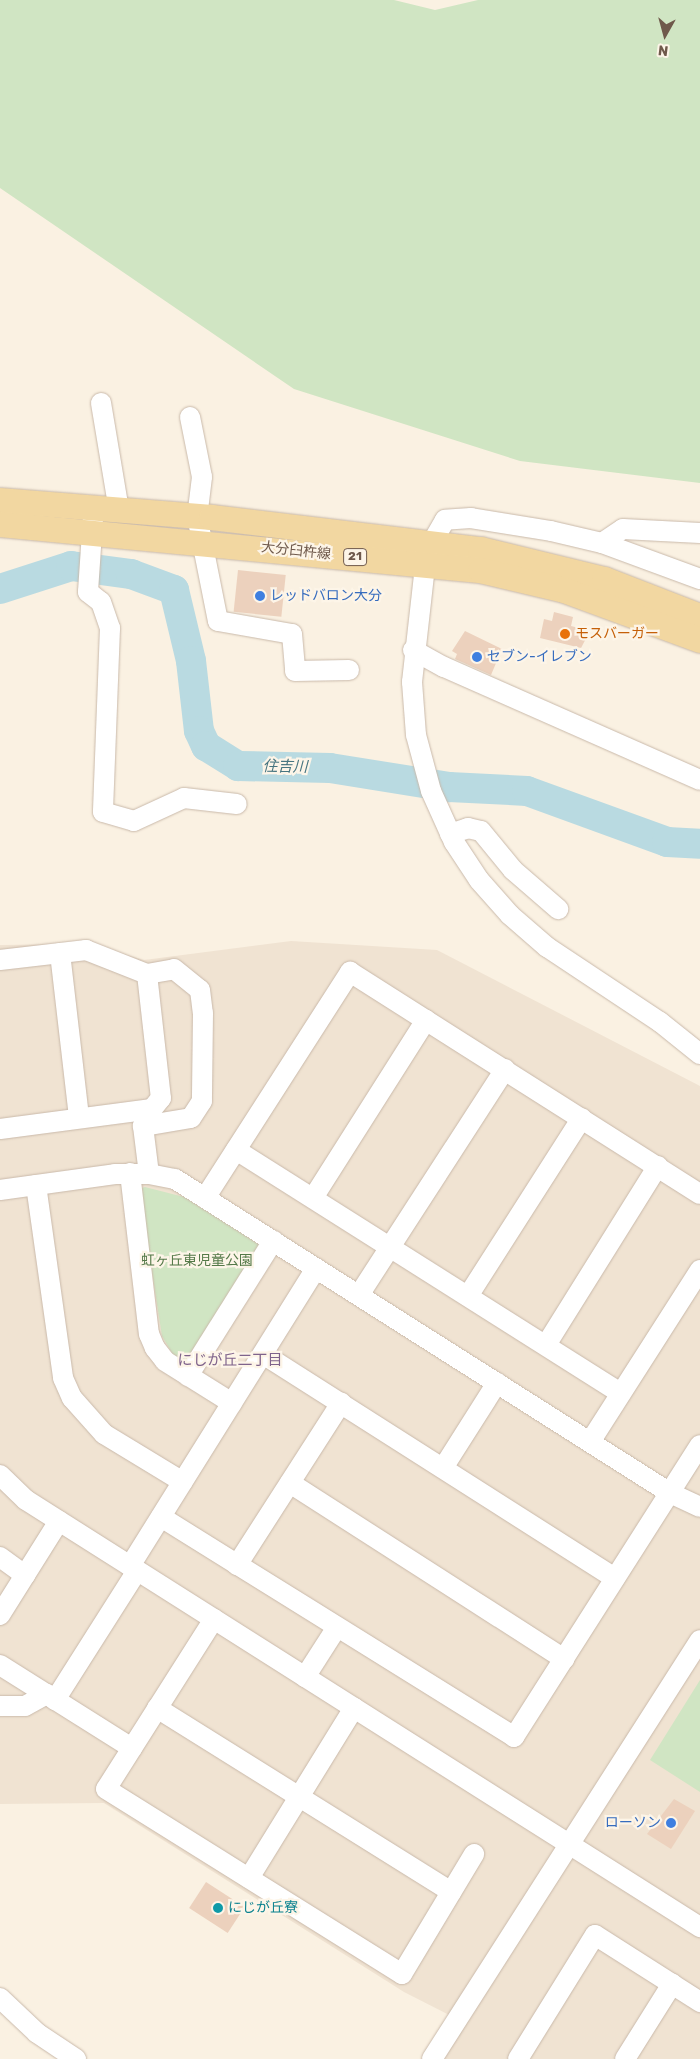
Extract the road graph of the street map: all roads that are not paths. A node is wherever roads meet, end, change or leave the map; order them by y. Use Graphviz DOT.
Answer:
graph roads {
  1 [pos="101,403"];
  2 [pos="190,417"];
  3 [pos="0,500"];
  4 [pos="119,510"];
  5 [pos="197,516"];
  6 [pos="92,519"];
  7 [pos="0,524"];
  8 [pos="700,533"];
  9 [pos="202,541"];
  10 [pos="602,543"];
  11 [pos="429,553"];
  12 [pos="700,580"];
  13 [pos="700,616"];
  14 [pos="700,640"];
  15 [pos="413,650"];
  16 [pos="349,670"];
  17 [pos="700,780"];
  18 [pos="237,804"];
  19 [pos="450,834"];
  20 [pos="558,909"];
  21 [pos="60,953"];
  22 [pos="0,960"];
  23 [pos="147,974"];
  24 [pos="426,1020"];
  25 [pos="700,1054"];
  26 [pos="504,1069"];
  27 [pos="79,1118"];
  28 [pos="582,1118"];
  29 [pos="0,1128"];
  30 [pos="236,1150"];
  31 [pos="658,1166"];
  32 [pos="139,1173"];
  33 [pos="36,1185"];
  34 [pos="0,1190"];
  35 [pos="700,1194"];
  36 [pos="205,1198"];
  37 [pos="313,1198"];
  38 [pos="273,1241"];
  39 [pos="390,1247"];
  40 [pos="316,1268"];
  41 [pos="700,1270"];
  42 [pos="359,1295"];
  43 [pos="468,1296"];
  44 [pos="546,1345"];
  45 [pos="263,1354"];
  46 [pos="188,1376"];
  47 [pos="497,1383"];
  48 [pos="621,1392"];
  49 [pos="232,1403"];
  50 [pos="341,1403"];
  51 [pos="590,1442"];
  52 [pos="700,1445"];
  53 [pos="443,1468"];
  54 [pos="0,1475"];
  55 [pos="183,1482"];
  56 [pos="290,1483"];
  57 [pos="670,1493"];
  58 [pos="700,1507"];
  59 [pos="161,1517"];
  60 [pos="60,1521"];
  61 [pos="0,1557"];
  62 [pos="237,1565"];
  63 [pos="134,1568"];
  64 [pos="25,1575"];
  65 [pos="616,1578"];
  66 [pos="0,1615"];
  67 [pos="214,1619"];
  68 [pos="337,1627"];
  69 [pos="700,1640"];
  70 [pos="564,1659"];
  71 [pos="0,1664"];
  72 [pos="305,1677"];
  73 [pos="51,1697"];
  74 [pos="0,1706"];
  75 [pos="157,1708"];
  76 [pos="354,1708"];
  77 [pos="132,1748"];
  78 [pos="299,1797"];
  79 [pos="570,1845"];
  80 [pos="474,1854"];
  81 [pos="249,1878"];
  82 [pos="451,1892"];
  83 [pos="700,1927"];
  84 [pos="672,1984"];
  85 [pos="0,1998"];
  86 [pos="700,2002"];
  87 [pos="76,2059"];
  88 [pos="432,2059"];
  89 [pos="518,2059"];
  90 [pos="625,2059"];
  1 -- 4 [label="street"];
  2 -- 5 [label="street"];
  3 -- 6 [label="main road, 大分臼杵線 / 21"];
  4 -- 5 [label="main road, 大分臼杵線 / 21"];
  4 -- 6 [label="main road, 大分臼杵線 / 21"];
  5 -- 9 [label="street"];
  5 -- 11 [label="main road, 大分臼杵線 / 21"];
  6 -- 7 [label="main road, 大分臼杵線 / 21"];
  6 -- 9 [label="main road, 大分臼杵線 / 21"];
  6 -- 18 [label="street"];
  8 -- 10 [label="street"];
  9 -- 11 [label="main road, 大分臼杵線 / 21"];
  9 -- 16 [label="street"];
  10 -- 11 [label="street"];
  10 -- 12 [label="street"];
  11 -- 13 [label="main road, 大分臼杵線 / 21"];
  11 -- 14 [label="main road, 大分臼杵線 / 21"];
  11 -- 15 [label="street"];
  15 -- 17 [label="street"];
  15 -- 19 [label="street"];
  19 -- 20 [label="street"];
  19 -- 25 [label="street"];
  21 -- 22 [label="street"];
  21 -- 23 [label="street"];
  21 -- 27 [label="street"];
  23 -- 27 [label="street"];
  23 -- 32 [label="street"];
  24 -- 26 [label="street"];
  24 -- 30 [label="street"];
  24 -- 37 [label="street"];
  26 -- 28 [label="street"];
  26 -- 39 [label="street"];
  27 -- 29 [label="street"];
  28 -- 31 [label="street"];
  28 -- 43 [label="street"];
  30 -- 36 [label="street"];
  30 -- 37 [label="street"];
  31 -- 35 [label="street"];
  31 -- 44 [label="street"];
  32 -- 33 [label="street"];
  32 -- 36 [label="street"];
  32 -- 46 [label="street"];
  33 -- 34 [label="street"];
  33 -- 55 [label="street"];
  36 -- 38 [label="street"];
  37 -- 39 [label="street"];
  38 -- 40 [label="street"];
  38 -- 46 [label="street"];
  39 -- 42 [label="street"];
  39 -- 43 [label="street"];
  40 -- 42 [label="street"];
  40 -- 45 [label="street"];
  41 -- 48 [label="street"];
  42 -- 47 [label="street"];
  43 -- 44 [label="street"];
  44 -- 48 [label="street"];
  45 -- 49 [label="street"];
  45 -- 50 [label="street"];
  46 -- 49 [label="street"];
  47 -- 51 [label="street"];
  47 -- 53 [label="street"];
  48 -- 51 [label="street"];
  49 -- 55 [label="street"];
  50 -- 53 [label="street"];
  50 -- 56 [label="street"];
  51 -- 57 [label="street"];
  52 -- 57 [label="street"];
  53 -- 65 [label="street"];
  54 -- 60 [label="street"];
  55 -- 59 [label="street"];
  56 -- 62 [label="street"];
  56 -- 70 [label="street"];
  57 -- 58 [label="street"];
  57 -- 65 [label="street"];
  59 -- 62 [label="street"];
  59 -- 63 [label="street"];
  60 -- 63 [label="street"];
  60 -- 64 [label="street"];
  61 -- 64 [label="street"];
  62 -- 68 [label="street"];
  63 -- 67 [label="street"];
  63 -- 73 [label="street"];
  64 -- 66 [label="street"];
  65 -- 70 [label="street"];
  67 -- 72 [label="street"];
  67 -- 75 [label="street"];
  68 -- 70 [label="street"];
  68 -- 72 [label="street"];
  69 -- 79 [label="street"];
  71 -- 73 [label="street"];
  72 -- 76 [label="street"];
  73 -- 74 [label="street"];
  73 -- 77 [label="street"];
  75 -- 77 [label="street"];
  75 -- 78 [label="street"];
  76 -- 78 [label="street"];
  76 -- 79 [label="street"];
  77 -- 81 [label="street"];
  78 -- 81 [label="street"];
  78 -- 82 [label="street"];
  79 -- 83 [label="street"];
  79 -- 88 [label="street"];
  80 -- 82 [label="street"];
  81 -- 82 [label="street"];
  84 -- 86 [label="street"];
  84 -- 89 [label="street"];
  84 -- 90 [label="street"];
  85 -- 87 [label="street"];
}
